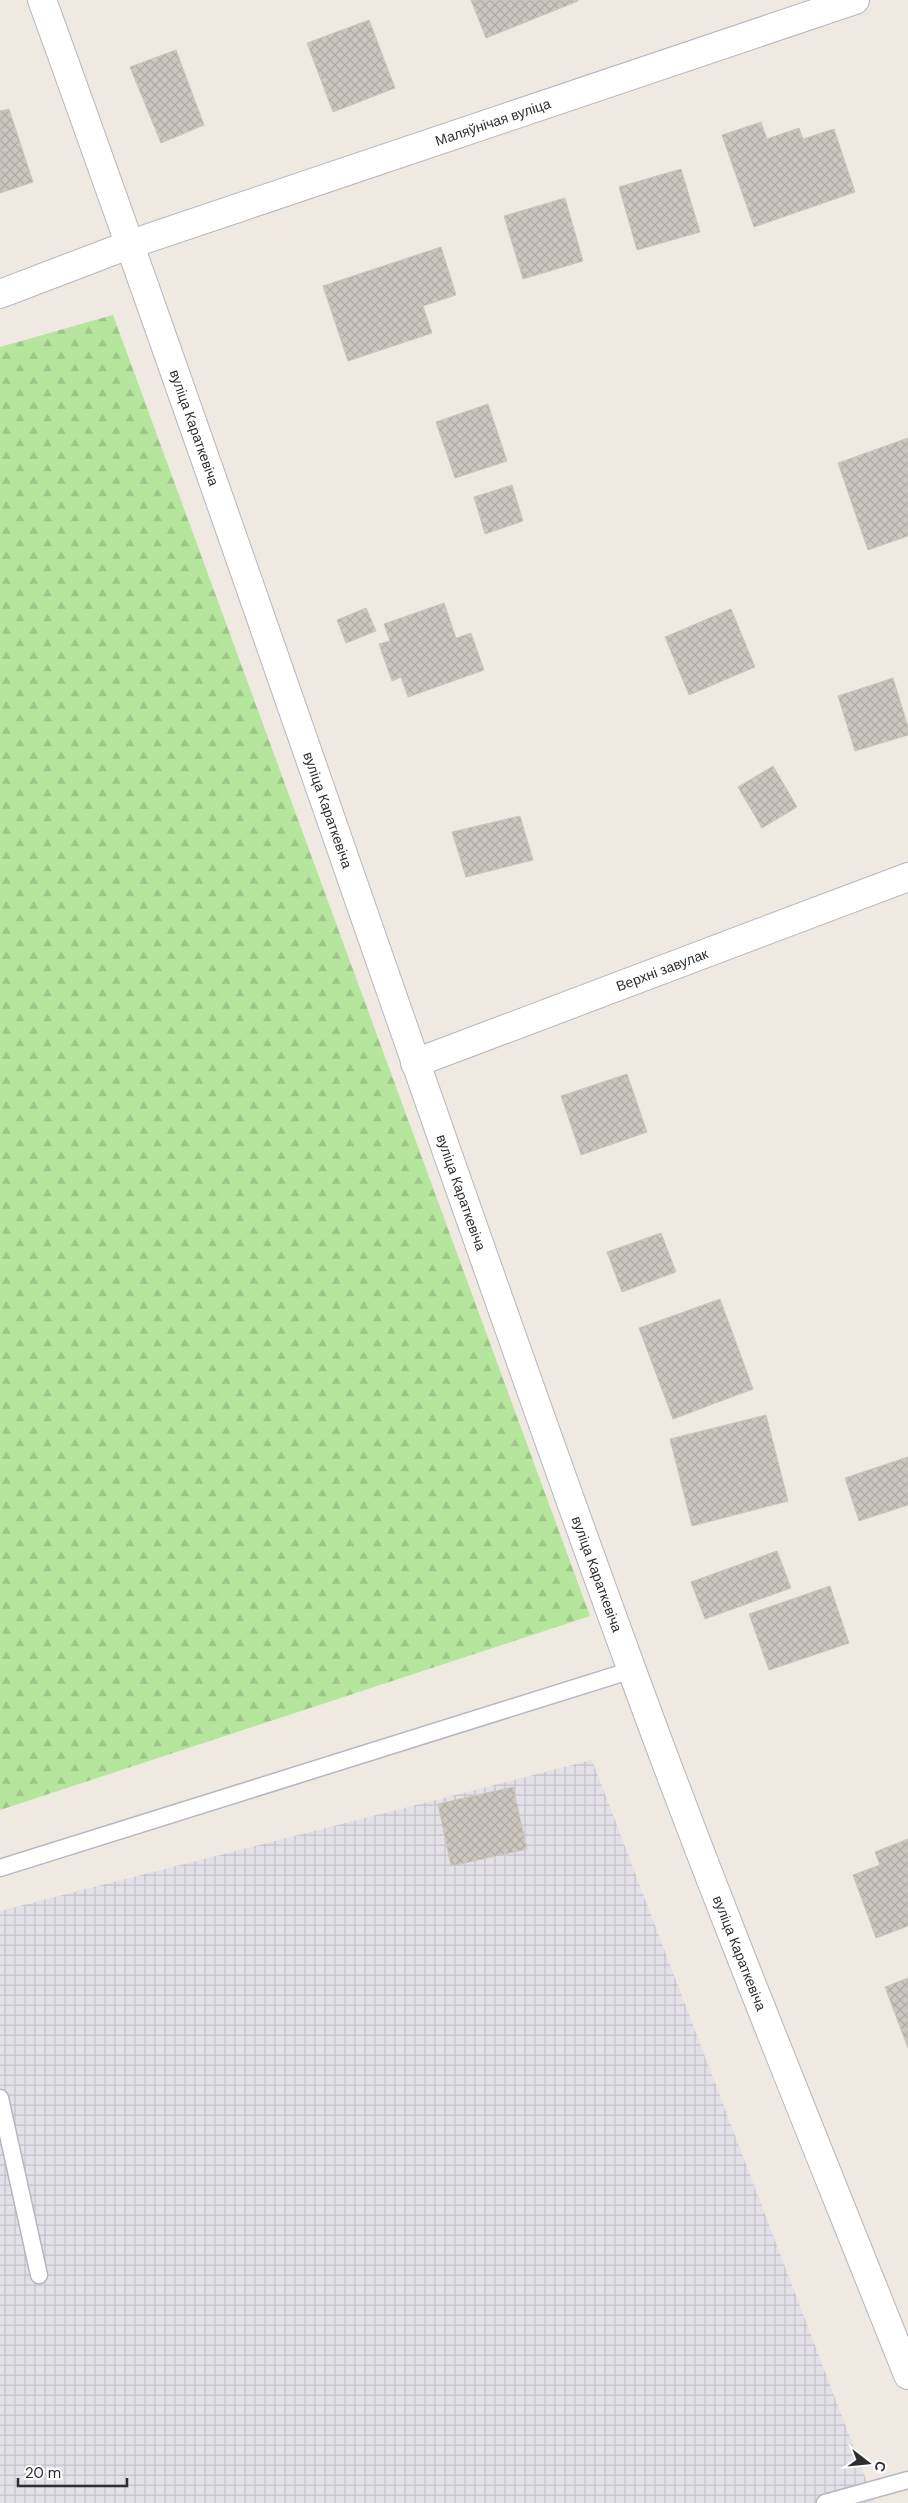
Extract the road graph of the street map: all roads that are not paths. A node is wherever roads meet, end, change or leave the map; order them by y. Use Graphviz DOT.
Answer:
graph roads {
  1 [pos="42,0"];
  2 [pos="855,0"];
  3 [pos="131,244"];
  4 [pos="0,294"];
  5 [pos="908,877"];
  6 [pos="415,1062"];
  7 [pos="632,1670"];
  8 [pos="0,1868"];
  9 [pos="0,2098"];
  10 [pos="39,2275"];
  11 [pos="908,2375"];
  12 [pos="908,2480"];
  13 [pos="825,2503"];
  1 -- 3 [label="street, вуліца Караткевіча"];
  2 -- 3 [label="street, Маляўнічая вуліца"];
  3 -- 4 [label="street, Маляўнічая вуліца"];
  3 -- 6 [label="street, вуліца Караткевіча"];
  5 -- 6 [label="street, Верхні завулак"];
  6 -- 7 [label="street, вуліца Караткевіча"];
  7 -- 8 [label="lane"];
  7 -- 11 [label="street, вуліца Караткевіча"];
  9 -- 10 [label="lane"];
  12 -- 13 [label="lane"];
}
